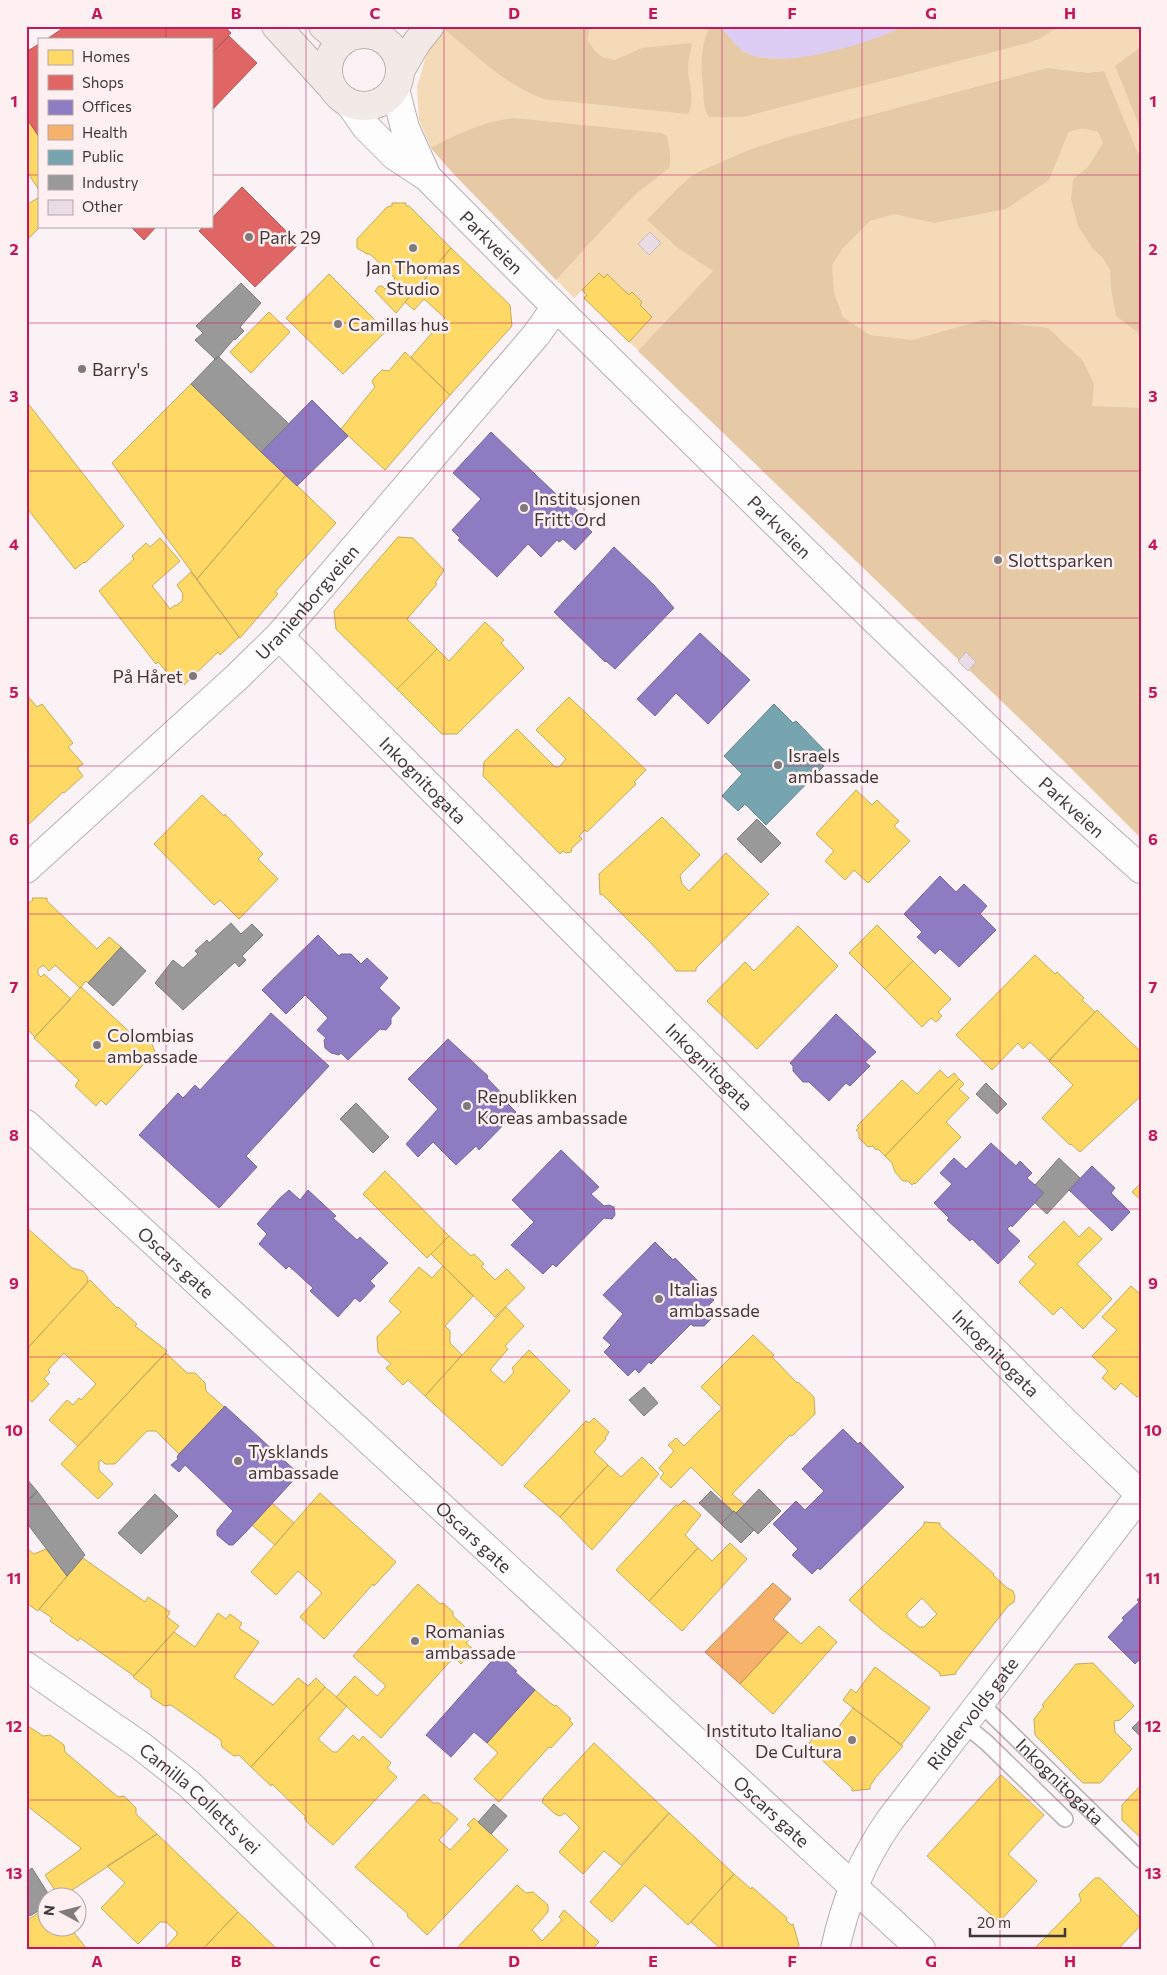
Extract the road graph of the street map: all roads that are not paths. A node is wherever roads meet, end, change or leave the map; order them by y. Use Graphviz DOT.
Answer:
graph roads {
  1 [pos="276,26"];
  2 [pos="430,26"];
  3 [pos="353,32"];
  4 [pos="397,80"];
  5 [pos="330,85"];
  6 [pos="350,104"];
  7 [pos="427,177"];
  8 [pos="556,307"];
  9 [pos="279,636"];
  10 [pos="26,869"];
  11 [pos="1141,869"];
  12 [pos="26,1124"];
  13 [pos="1141,1495"];
  14 [pos="26,1666"];
  15 [pos="972,1714"];
  16 [pos="1064,1819"];
  17 [pos="1141,1860"];
  18 [pos="852,1886"];
  19 [pos="359,1949"];
  20 [pos="834,1949"];
  21 [pos="922,1949"];
  1 -- 5 [label="main road"];
  2 -- 4 [label="main road"];
  3 -- 4 [label="main road"];
  3 -- 5 [label="main road"];
  4 -- 6 [label="main road"];
  4 -- 7 [label="street, Parkveien"];
  5 -- 6 [label="main road"];
  6 -- 7 [label="street, Parkveien"];
  7 -- 8 [label="street, Parkveien"];
  8 -- 9 [label="street, Uranienborgveien"];
  8 -- 11 [label="street, Parkveien"];
  9 -- 10 [label="street, Uranienborgveien"];
  9 -- 13 [label="street, Inkognitogata"];
  12 -- 18 [label="street, Oscars gate"];
  13 -- 15 [label="street, Riddervolds gate"];
  14 -- 19 [label="street, Camilla Colletts vei"];
  15 -- 16 [label="lane"];
  15 -- 17 [label="lane, Inkognitogata"];
  15 -- 18 [label="street, Riddervolds gate"];
  18 -- 20 [label="street, Riddervolds gate"];
  18 -- 21 [label="street, Oscars gate"];
}
